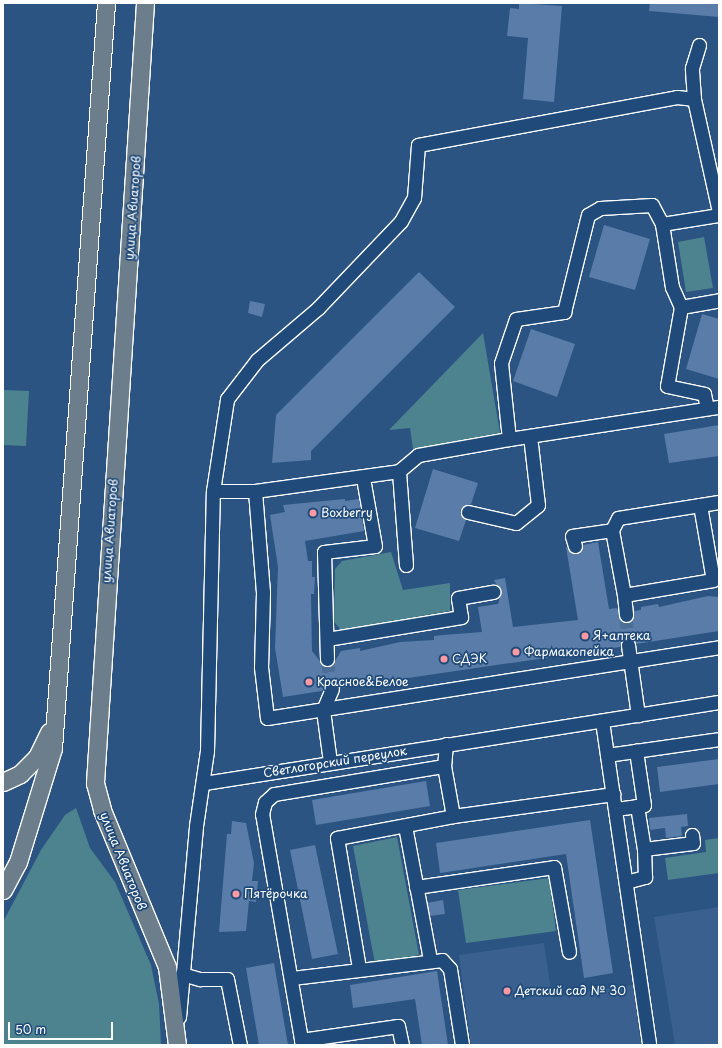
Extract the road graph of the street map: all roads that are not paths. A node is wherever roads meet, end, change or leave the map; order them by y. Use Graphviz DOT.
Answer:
graph roads {
  1 [pos="106,3"];
  2 [pos="145,3"];
  3 [pos="699,45"];
  4 [pos="694,99"];
  5 [pos="719,214"];
  6 [pos="662,224"];
  7 [pos="719,300"];
  8 [pos="681,307"];
  9 [pos="713,408"];
  10 [pos="530,436"];
  11 [pos="509,439"];
  12 [pos="399,471"];
  13 [pos="363,478"];
  14 [pos="213,491"];
  15 [pos="255,491"];
  16 [pos="719,502"];
  17 [pos="700,505"];
  18 [pos="468,512"];
  19 [pos="612,530"];
  20 [pos="575,546"];
  21 [pos="406,565"];
  22 [pos="493,592"];
  23 [pos="624,595"];
  24 [pos="626,615"];
  25 [pos="327,639"];
  26 [pos="628,645"];
  27 [pos="719,647"];
  28 [pos="328,659"];
  29 [pos="630,661"];
  30 [pos="332,689"];
  31 [pos="719,702"];
  32 [pos="323,710"];
  33 [pos="638,715"];
  34 [pos="55,719"];
  35 [pos="602,720"];
  36 [pos="719,739"];
  37 [pos="446,744"];
  38 [pos="636,751"];
  39 [pos="607,755"];
  40 [pos="330,762"];
  41 [pos="444,766"];
  42 [pos="5,780"];
  43 [pos="204,783"];
  44 [pos="614,794"];
  45 [pos="637,806"];
  46 [pos="616,809"];
  47 [pos="453,816"];
  48 [pos="405,826"];
  49 [pos="692,835"];
  50 [pos="644,849"];
  51 [pos="626,882"];
  52 [pos="416,887"];
  53 [pos="3,890"];
  54 [pos="568,952"];
  55 [pos="430,960"];
  56 [pos="359,968"];
  57 [pos="182,974"];
  58 [pos="292,978"];
  59 [pos="177,1041"];
  60 [pos="302,1042"];
  61 [pos="240,1045"];
  62 [pos="402,1045"];
  63 [pos="462,1045"];
  64 [pos="650,1045"];
  1 -- 34 [label="main road"];
  2 -- 59 [label="main road, улица Авиаторов"];
  3 -- 4 [label="street"];
  4 -- 5 [label="street"];
  4 -- 14 [label="street"];
  5 -- 6 [label="street"];
  6 -- 8 [label="street"];
  6 -- 11 [label="street"];
  7 -- 8 [label="street"];
  8 -- 9 [label="street"];
  9 -- 10 [label="street"];
  10 -- 11 [label="street"];
  10 -- 18 [label="street"];
  11 -- 12 [label="street"];
  12 -- 13 [label="street"];
  12 -- 21 [label="street"];
  13 -- 15 [label="street"];
  13 -- 25 [label="street"];
  14 -- 15 [label="street"];
  14 -- 43 [label="street"];
  15 -- 32 [label="street"];
  16 -- 17 [label="street"];
  17 -- 19 [label="street"];
  17 -- 23 [label="street"];
  19 -- 20 [label="street"];
  19 -- 23 [label="street"];
  22 -- 25 [label="street"];
  23 -- 24 [label="street"];
  25 -- 28 [label="street"];
  26 -- 29 [label="street"];
  27 -- 29 [label="street"];
  29 -- 32 [label="street"];
  29 -- 33 [label="street"];
  30 -- 32 [label="street"];
  31 -- 33 [label="street, Светлогорский переулок"];
  32 -- 40 [label="street"];
  33 -- 35 [label="street, Светлогорский переулок"];
  34 -- 42 [label="main road"];
  34 -- 53 [label="main road"];
  35 -- 37 [label="street, Светлогорский переулок"];
  35 -- 39 [label="street"];
  36 -- 38 [label="street"];
  37 -- 40 [label="street, Светлогорский переулок"];
  37 -- 41 [label="street"];
  38 -- 39 [label="street"];
  38 -- 45 [label="street"];
  39 -- 44 [label="street"];
  40 -- 43 [label="street, Светлогорский переулок"];
  41 -- 47 [label="street"];
  41 -- 58 [label="street"];
  43 -- 57 [label="street"];
  44 -- 46 [label="street"];
  44 -- 47 [label="street"];
  45 -- 46 [label="street"];
  45 -- 50 [label="street"];
  46 -- 51 [label="street"];
  47 -- 48 [label="street"];
  48 -- 52 [label="street"];
  48 -- 56 [label="street"];
  49 -- 50 [label="street"];
  50 -- 51 [label="street"];
  51 -- 64 [label="street"];
  52 -- 54 [label="street"];
  52 -- 55 [label="street"];
  55 -- 56 [label="street"];
  55 -- 63 [label="street"];
  56 -- 58 [label="street"];
  57 -- 59 [label="street"];
  57 -- 61 [label="street"];
  58 -- 60 [label="street"];
  60 -- 62 [label="street"];
}
